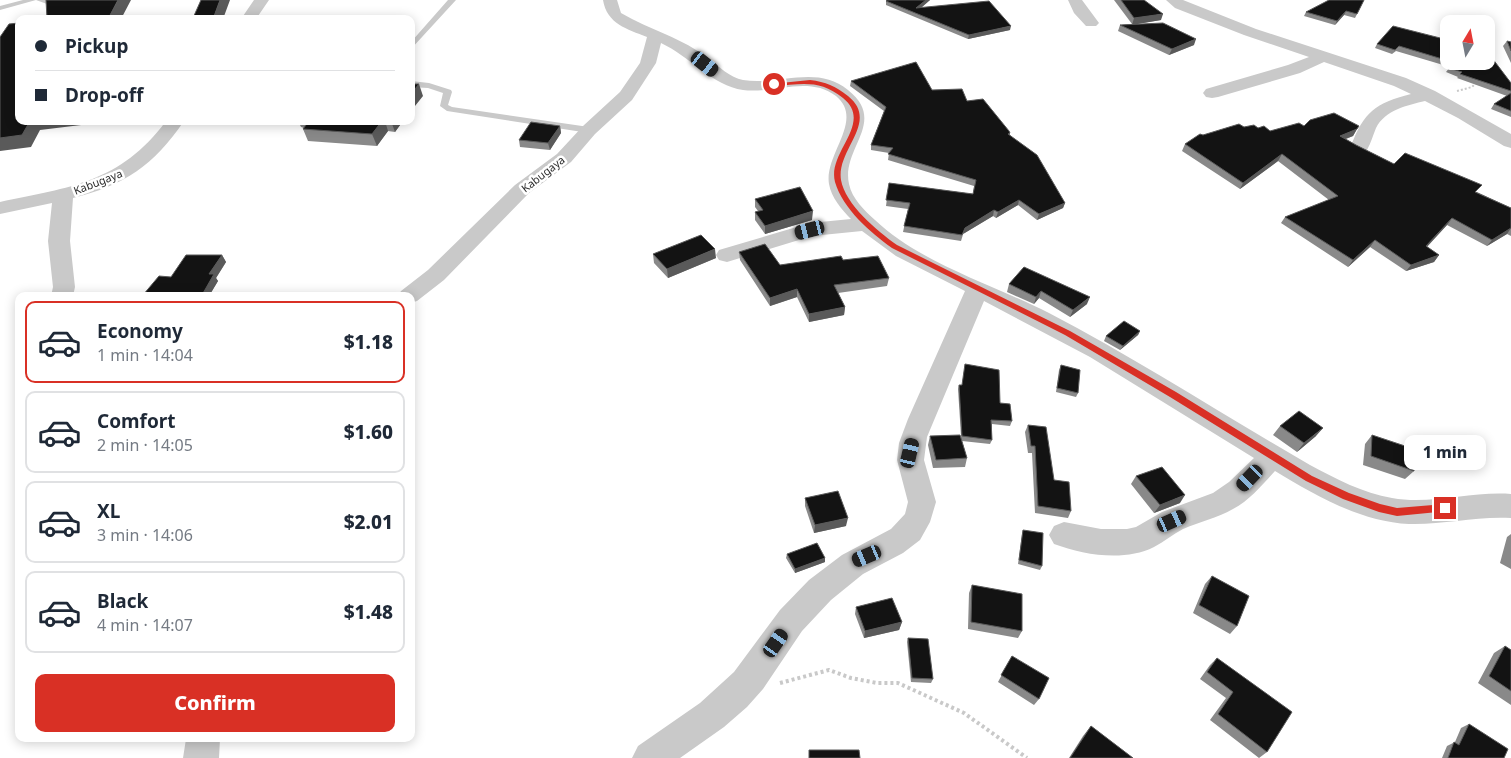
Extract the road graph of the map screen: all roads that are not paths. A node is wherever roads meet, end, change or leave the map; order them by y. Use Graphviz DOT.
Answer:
graph roads {
  1 [pos="32,0"];
  2 [pos="39,0"];
  3 [pos="60,0"];
  4 [pos="262,0"];
  5 [pos="452,0"];
  6 [pos="610,0"];
  7 [pos="1076,0"];
  8 [pos="1173,0"];
  9 [pos="0,8"];
  10 [pos="251,15"];
  11 [pos="1091,23"];
  12 [pos="655,37"];
  13 [pos="415,42"];
  14 [pos="1322,56"];
  15 [pos="415,84"];
  16 [pos="1212,93"];
  17 [pos="1429,95"];
  18 [pos="173,125"];
  19 [pos="589,130"];
  20 [pos="1511,142"];
  21 [pos="1360,146"];
  22 [pos="63,194"];
  23 [pos="0,208"];
  24 [pos="867,224"];
  25 [pos="727,255"];
  26 [pos="977,289"];
  27 [pos="63,292"];
  28 [pos="414,292"];
  29 [pos="1273,456"];
  30 [pos="1511,506"];
  31 [pos="1064,535"];
  32 [pos="203,742"];
  33 [pos="201,758"];
  34 [pos="650,758"];
  1 -- 9 [label="lane"];
  2 -- 3 [label="lane"];
  4 -- 10 [label="street"];
  5 -- 13 [label="lane"];
  6 -- 12 [label="street"];
  7 -- 11 [label="street"];
  8 -- 14 [label="street"];
  12 -- 19 [label="street, Kabugaya"];
  12 -- 24 [label="street"];
  14 -- 16 [label="street"];
  14 -- 17 [label="street"];
  15 -- 19 [label="lane"];
  17 -- 20 [label="street"];
  17 -- 21 [label="street"];
  18 -- 22 [label="street, Kabugaya"];
  19 -- 28 [label="street, Kabugaya"];
  22 -- 23 [label="street, Kabugaya"];
  22 -- 27 [label="street"];
  24 -- 25 [label="street"];
  24 -- 26 [label="street"];
  26 -- 29 [label="street"];
  26 -- 34 [label="street"];
  29 -- 30 [label="street"];
  29 -- 31 [label="street"];
  32 -- 33 [label="street"];
}
